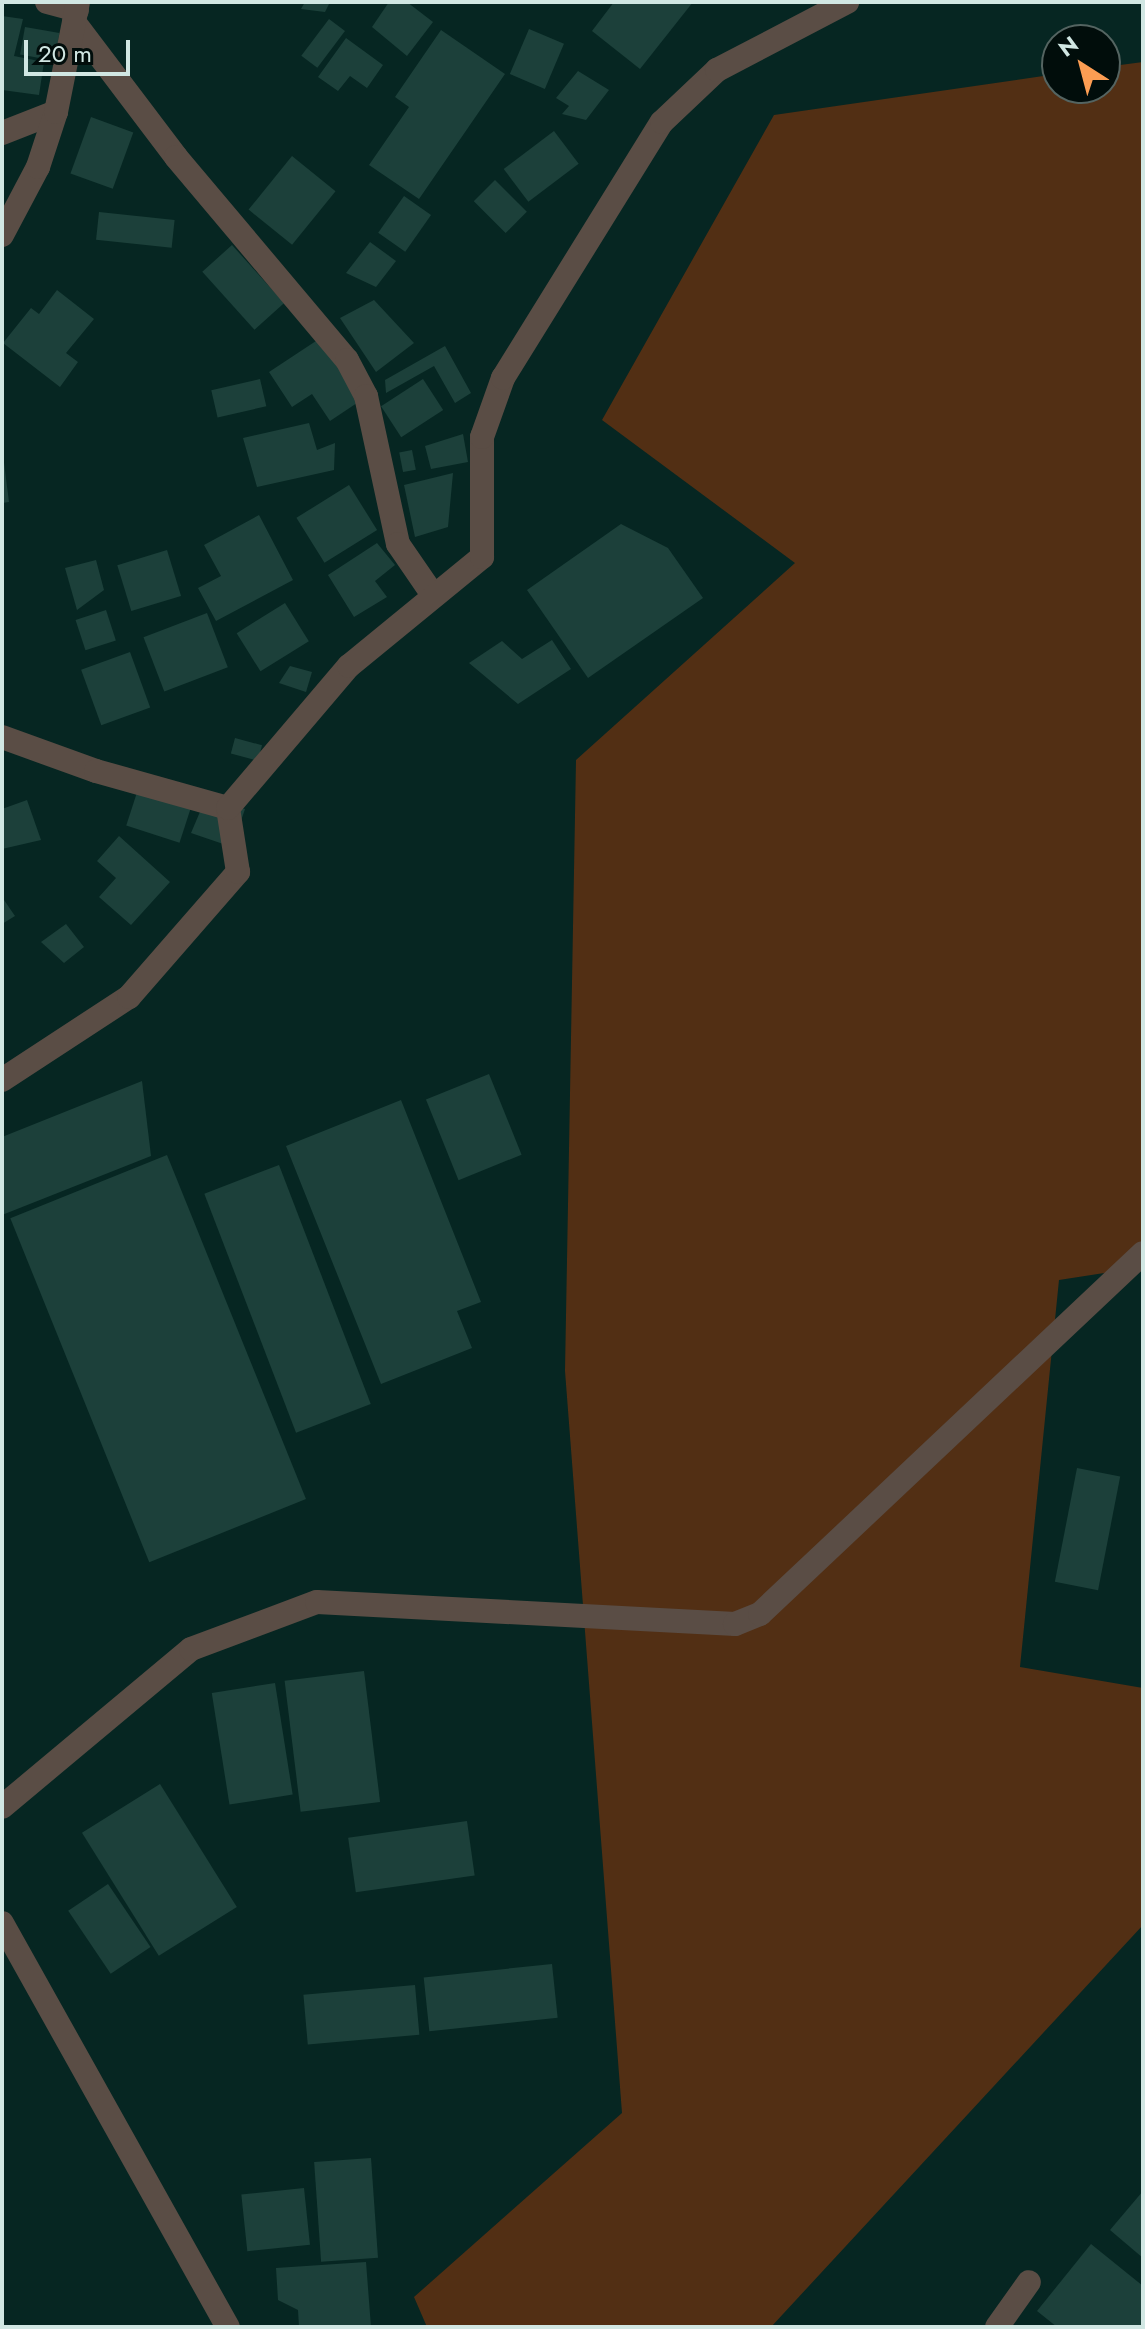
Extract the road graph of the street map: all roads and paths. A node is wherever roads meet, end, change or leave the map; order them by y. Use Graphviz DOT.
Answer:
graph roads {
  1 [pos="47,2"];
  2 [pos="847,2"];
  3 [pos="77,11"];
  4 [pos="56,112"];
  5 [pos="2,133"];
  6 [pos="2,235"];
  7 [pos="433,595"];
  8 [pos="2,737"];
  9 [pos="228,808"];
  10 [pos="2,1080"];
  11 [pos="1143,1253"];
  12 [pos="2,1807"];
  13 [pos="2,1923"];
  14 [pos="1029,2282"];
  15 [pos="228,2327"];
  16 [pos="997,2327"];
  1 -- 3 [label="street"];
  2 -- 7 [label="street"];
  3 -- 4 [label="street"];
  3 -- 7 [label="street"];
  4 -- 5 [label="street"];
  4 -- 6 [label="street"];
  7 -- 9 [label="street"];
  8 -- 9 [label="street"];
  9 -- 10 [label="street"];
  11 -- 12 [label="street"];
  13 -- 15 [label="street"];
  14 -- 16 [label="street"];
}
